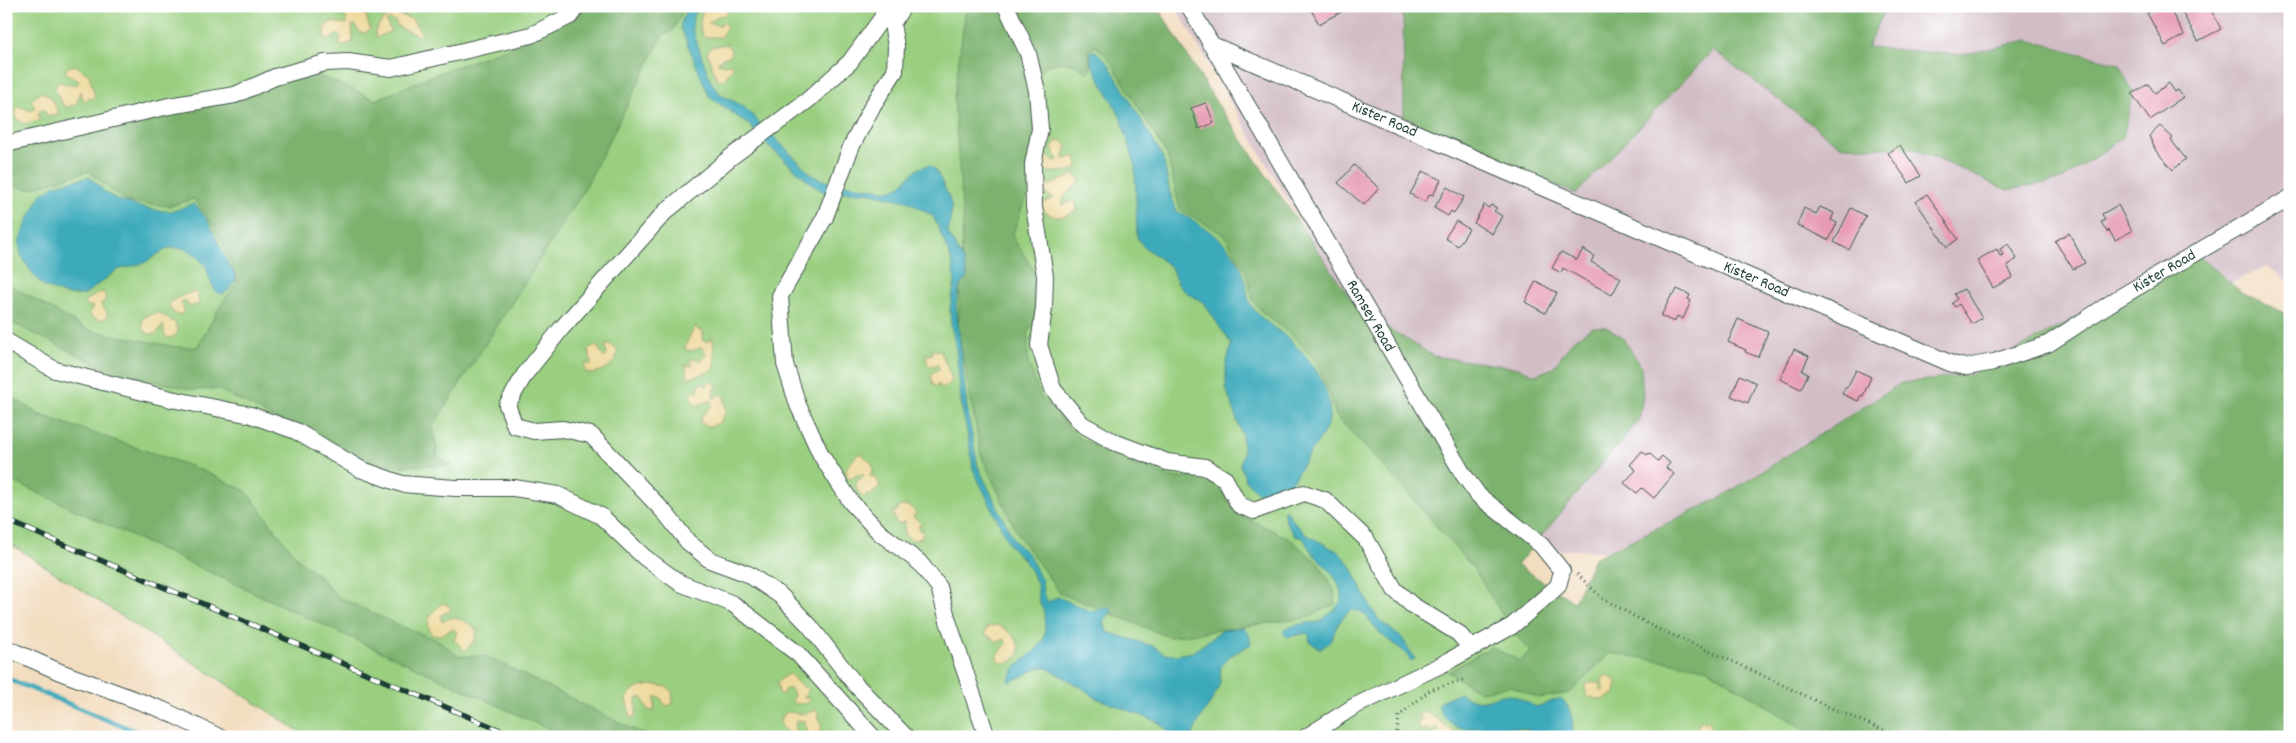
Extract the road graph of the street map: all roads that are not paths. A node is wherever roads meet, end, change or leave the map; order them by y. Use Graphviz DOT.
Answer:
graph roads {
  1 [pos="577,6"];
  2 [pos="885,6"];
  3 [pos="903,6"];
  4 [pos="1006,6"];
  5 [pos="1189,6"];
  6 [pos="1210,44"];
  7 [pos="6,144"];
  8 [pos="2290,198"];
  9 [pos="6,342"];
  10 [pos="6,648"];
  11 [pos="1471,648"];
  12 [pos="219,737"];
  13 [pos="873,737"];
  14 [pos="906,737"];
  15 [pos="987,737"];
  16 [pos="1306,737"];
  1 -- 7 [label="street"];
  2 -- 14 [label="street"];
  3 -- 15 [label="street"];
  4 -- 11 [label="street"];
  5 -- 6 [label="street, Ramsey Road"];
  6 -- 8 [label="street, Kister Road"];
  6 -- 11 [label="street, Ramsey Road"];
  9 -- 13 [label="street"];
  10 -- 12 [label="street"];
  11 -- 16 [label="street"];
}
